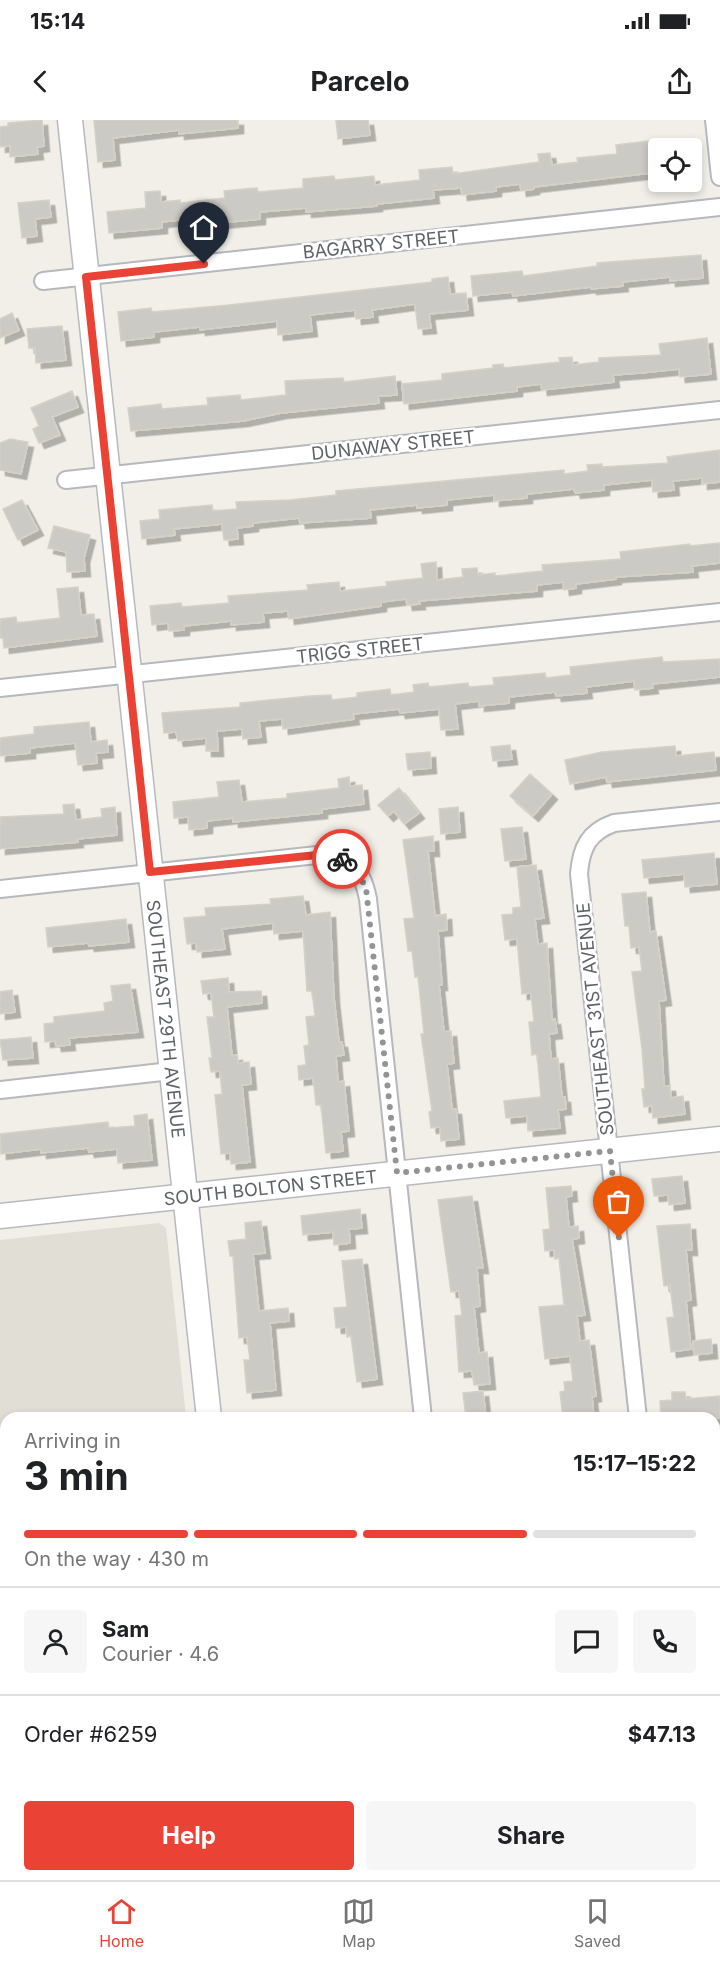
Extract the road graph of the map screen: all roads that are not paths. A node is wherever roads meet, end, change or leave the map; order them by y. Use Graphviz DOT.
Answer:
graph roads {
  1 [pos="70,120"];
  2 [pos="714,120"];
  3 [pos="720,177"];
  4 [pos="720,207"];
  5 [pos="86,277"];
  6 [pos="43,281"];
  7 [pos="720,410"];
  8 [pos="108,475"];
  9 [pos="66,480"];
  10 [pos="720,612"];
  11 [pos="129,675"];
  12 [pos="0,688"];
  13 [pos="720,812"];
  14 [pos="150,872"];
  15 [pos="0,889"];
  16 [pos="171,1071"];
  17 [pos="0,1090"];
  18 [pos="720,1139"];
  19 [pos="610,1151"];
  20 [pos="397,1173"];
  21 [pos="184,1196"];
  22 [pos="0,1216"];
  23 [pos="208,1412"];
  24 [pos="422,1412"];
  25 [pos="637,1412"];
  1 -- 5 [label="street, SOUTHEAST 29TH AVENUE"];
  2 -- 3 [label="street"];
  4 -- 5 [label="street, BAGARRY STREET"];
  5 -- 6 [label="street, BAGARRY STREET"];
  5 -- 8 [label="street, SOUTHEAST 29TH AVENUE"];
  7 -- 8 [label="street, DUNAWAY STREET"];
  8 -- 9 [label="street, DUNAWAY STREET"];
  8 -- 11 [label="street, SOUTHEAST 29TH AVENUE"];
  10 -- 11 [label="street, TRIGG STREET"];
  11 -- 12 [label="street, TRIGG STREET"];
  11 -- 14 [label="street, SOUTHEAST 29TH AVENUE"];
  13 -- 19 [label="street, SOUTHEAST 31ST AVENUE"];
  14 -- 15 [label="street"];
  14 -- 16 [label="street, SOUTHEAST 29TH AVENUE"];
  14 -- 20 [label="street"];
  16 -- 17 [label="street"];
  16 -- 21 [label="street, SOUTHEAST 29TH AVENUE"];
  18 -- 19 [label="street, SOUTH BOLTON STREET"];
  19 -- 20 [label="street, SOUTH BOLTON STREET"];
  19 -- 25 [label="street, SOUTHEAST 31ST AVENUE"];
  20 -- 21 [label="street, SOUTH BOLTON STREET"];
  20 -- 24 [label="street"];
  21 -- 22 [label="street, SOUTH BOLTON STREET"];
  21 -- 23 [label="street, SOUTHEAST 29TH AVENUE"];
}
